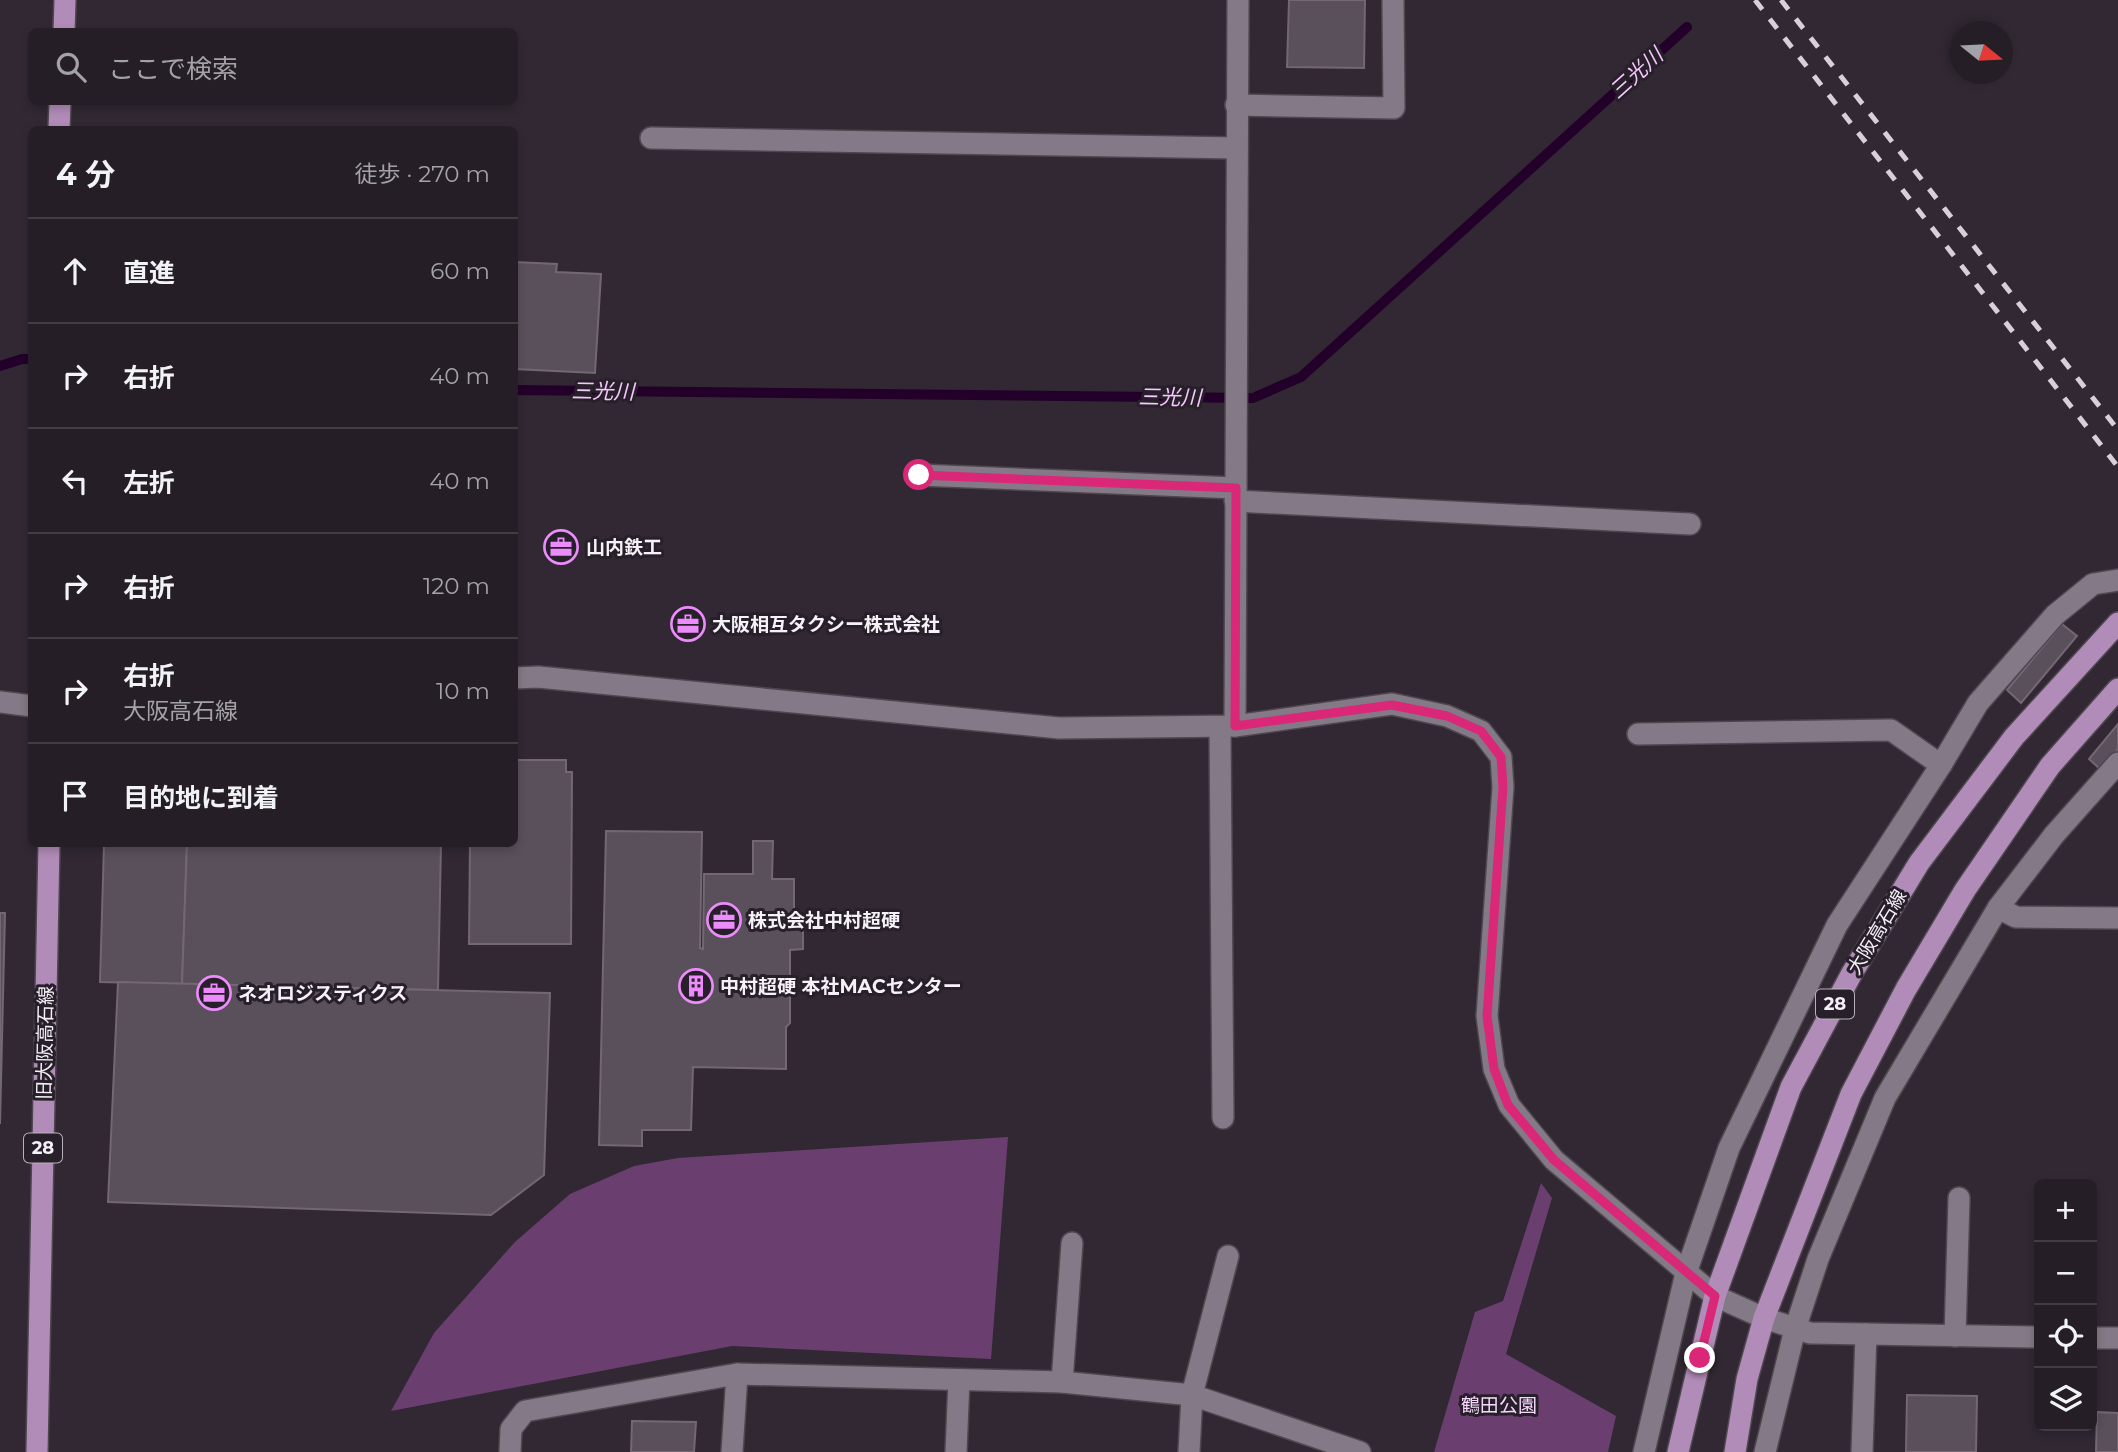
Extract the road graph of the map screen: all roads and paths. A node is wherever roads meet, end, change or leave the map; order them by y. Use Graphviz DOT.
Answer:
graph roads {
  1 [pos="65,0"];
  2 [pos="1238,0"];
  3 [pos="1394,0"];
  4 [pos="64,28"];
  5 [pos="60,105"];
  6 [pos="1236,105"];
  7 [pos="59,126"];
  8 [pos="651,138"];
  9 [pos="1236,148"];
  10 [pos="919,475"];
  11 [pos="1236,495"];
  12 [pos="1690,524"];
  13 [pos="2118,580"];
  14 [pos="2118,623"];
  15 [pos="518,678"];
  16 [pos="2118,689"];
  17 [pos="0,702"];
  18 [pos="28,706"];
  19 [pos="1227,727"];
  20 [pos="1638,734"];
  21 [pos="2118,763"];
  22 [pos="1941,765"];
  23 [pos="49,847"];
  24 [pos="1998,908"];
  25 [pos="2118,918"];
  26 [pos="1223,1118"];
  27 [pos="1959,1198"];
  28 [pos="1072,1243"];
  29 [pos="1228,1256"];
  30 [pos="1686,1273"];
  31 [pos="1715,1296"];
  32 [pos="1764,1318"];
  33 [pos="1795,1329"];
  34 [pos="1866,1334"];
  35 [pos="1955,1336"];
  36 [pos="2034,1337"];
  37 [pos="2097,1338"];
  38 [pos="2118,1338"];
  39 [pos="737,1374"];
  40 [pos="959,1380"];
  41 [pos="1062,1382"];
  42 [pos="1192,1395"];
  43 [pos="37,1452"];
  44 [pos="510,1452"];
  45 [pos="732,1452"];
  46 [pos="956,1452"];
  47 [pos="1189,1452"];
  48 [pos="1360,1452"];
  49 [pos="1644,1452"];
  50 [pos="1678,1452"];
  51 [pos="1735,1452"];
  52 [pos="1765,1452"];
  53 [pos="1862,1452"];
  1 -- 4 [label="main road"];
  2 -- 6 [label="street"];
  3 -- 6 [label="street"];
  5 -- 7 [label="main road"];
  6 -- 9 [label="street"];
  8 -- 9 [label="street"];
  9 -- 11 [label="street"];
  10 -- 11 [label="street"];
  11 -- 12 [label="street"];
  11 -- 19 [label="street"];
  13 -- 22 [label="street"];
  14 -- 31 [label="main road, 大阪高石線 / 28"];
  15 -- 19 [label="street"];
  16 -- 32 [label="main road"];
  17 -- 18 [label="street"];
  19 -- 26 [label="street"];
  19 -- 30 [label="street"];
  20 -- 22 [label="street"];
  21 -- 24 [label="street"];
  22 -- 30 [label="street"];
  23 -- 43 [label="main road, 旧大阪高石線 / 28"];
  24 -- 25 [label="street"];
  24 -- 33 [label="street"];
  27 -- 35 [label="street"];
  28 -- 41 [label="street"];
  29 -- 42 [label="street"];
  30 -- 31 [label="street"];
  30 -- 49 [label="street"];
  31 -- 32 [label="street"];
  31 -- 50 [label="main road, 大阪高石線 / 28"];
  32 -- 33 [label="street"];
  32 -- 51 [label="main road"];
  33 -- 34 [label="street"];
  33 -- 52 [label="street"];
  34 -- 35 [label="street"];
  34 -- 53 [label="street"];
  35 -- 36 [label="street"];
  37 -- 38 [label="street"];
  39 -- 40 [label="street"];
  39 -- 44 [label="street"];
  39 -- 45 [label="street"];
  40 -- 41 [label="street"];
  40 -- 46 [label="street"];
  41 -- 42 [label="street"];
  42 -- 47 [label="street"];
  42 -- 48 [label="street"];
}
